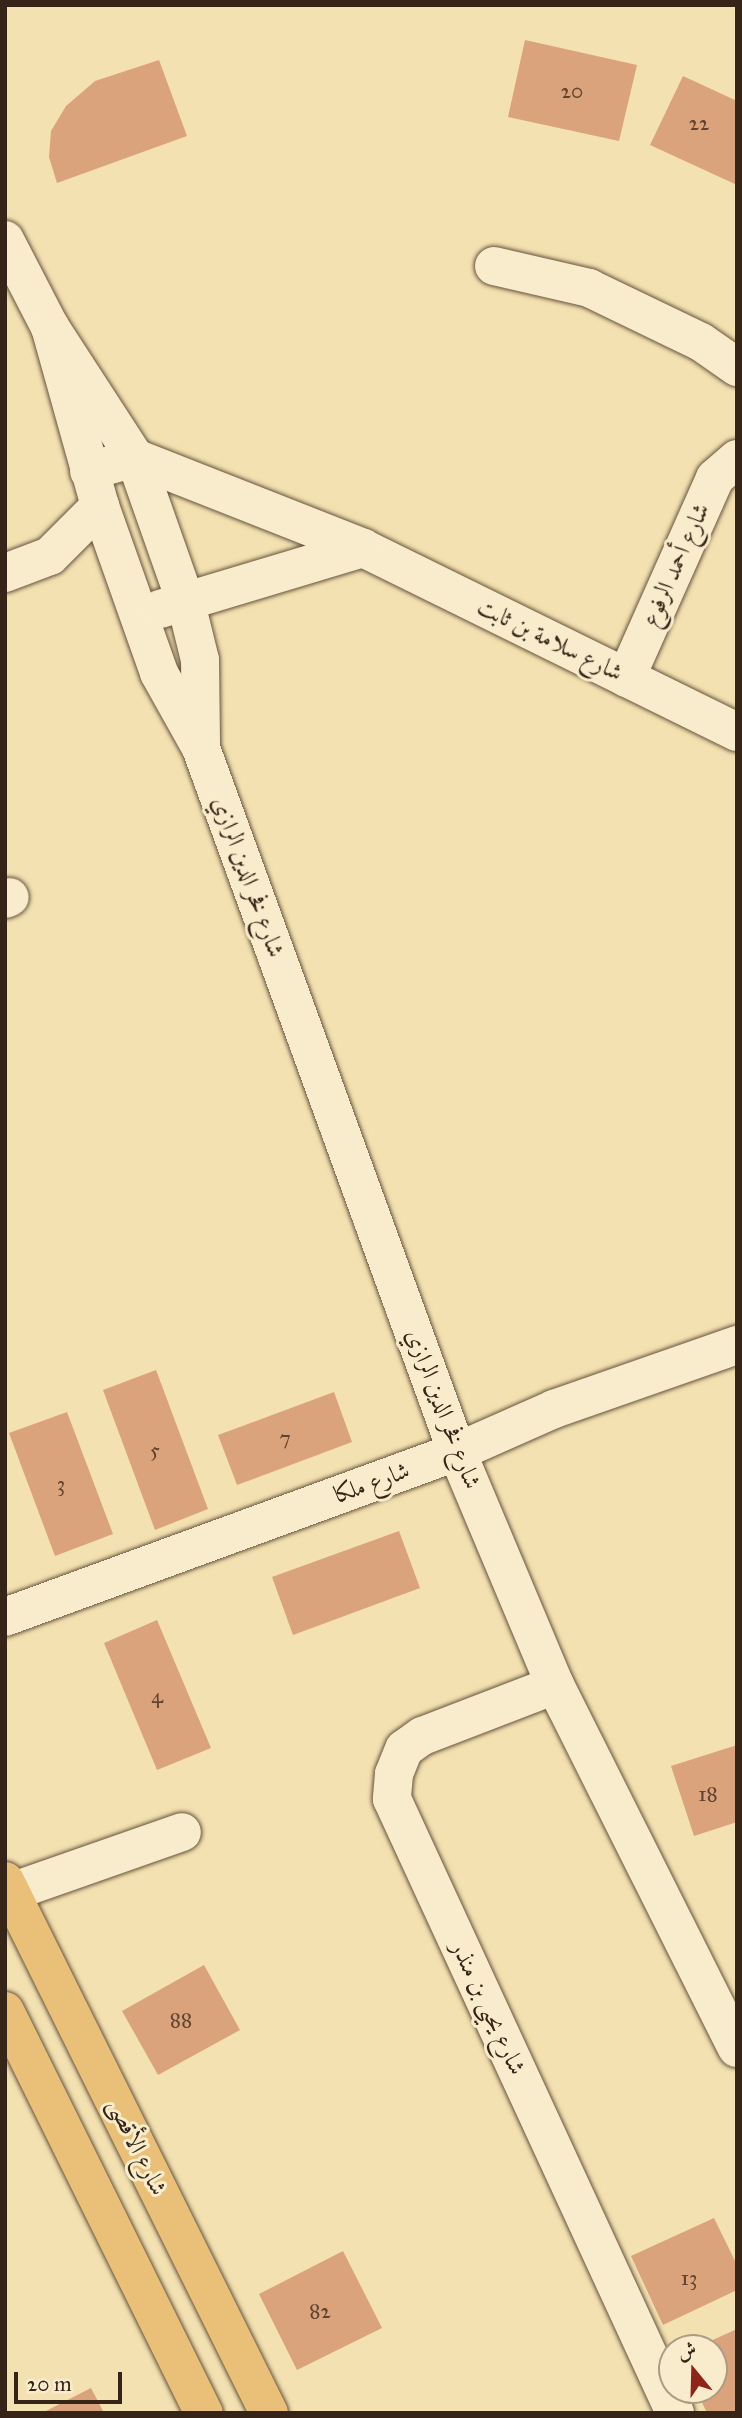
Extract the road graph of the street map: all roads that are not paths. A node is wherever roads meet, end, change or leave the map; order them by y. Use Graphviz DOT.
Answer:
graph roads {
  1 [pos="5,240"];
  2 [pos="494,266"];
  3 [pos="50,327"];
  4 [pos="737,367"];
  5 [pos="135,458"];
  6 [pos="737,459"];
  7 [pos="95,488"];
  8 [pos="363,548"];
  9 [pos="50,556"];
  10 [pos="122,567"];
  11 [pos="5,573"];
  12 [pos="186,603"];
  13 [pos="139,613"];
  14 [pos="626,678"];
  15 [pos="737,732"];
  16 [pos="201,748"];
  17 [pos="737,1345"];
  18 [pos="457,1451"];
  19 [pos="5,1617"];
  20 [pos="555,1685"];
  21 [pos="182,1832"];
  22 [pos="8,1887"];
  23 [pos="5,2011"];
  24 [pos="737,2048"];
  25 [pos="204,2413"];
  26 [pos="268,2413"];
  27 [pos="675,2413"];
  1 -- 3 [label="street, شارع فخر الدين الرازي"];
  2 -- 4 [label="street"];
  3 -- 5 [label="street, شارع فخر الدين الرازي"];
  3 -- 7 [label="street, شارع فخر الدين الرازي"];
  5 -- 7 [label="street"];
  5 -- 8 [label="street, شارع سلامة بن ثابت"];
  5 -- 12 [label="street, شارع فخر الدين الرازي"];
  6 -- 14 [label="street, شارع أحمد الرفوع"];
  7 -- 9 [label="street"];
  7 -- 10 [label="street, شارع فخر الدين الرازي"];
  8 -- 12 [label="street"];
  8 -- 14 [label="street, شارع سلامة بن ثابت"];
  9 -- 10 [label="street"];
  9 -- 11 [label="street"];
  10 -- 13 [label="street, شارع فخر الدين الرازي"];
  12 -- 13 [label="street"];
  12 -- 16 [label="street, شارع فخر الدين الرازي"];
  13 -- 16 [label="street, شارع فخر الدين الرازي"];
  14 -- 15 [label="street, شارع سلامة بن ثابت"];
  16 -- 18 [label="street, شارع فخر الدين الرازي"];
  17 -- 18 [label="street, شارع ملكا"];
  18 -- 19 [label="street, شارع ملكا"];
  18 -- 20 [label="street, شارع فخر الدين الرازي"];
  20 -- 24 [label="street, شارع فخر الدين الرازي"];
  20 -- 27 [label="street, شارع يحيى بن منذر"];
  21 -- 22 [label="street"];
  22 -- 26 [label="main road, شارع الأقصى"];
  23 -- 25 [label="main road"];
}
